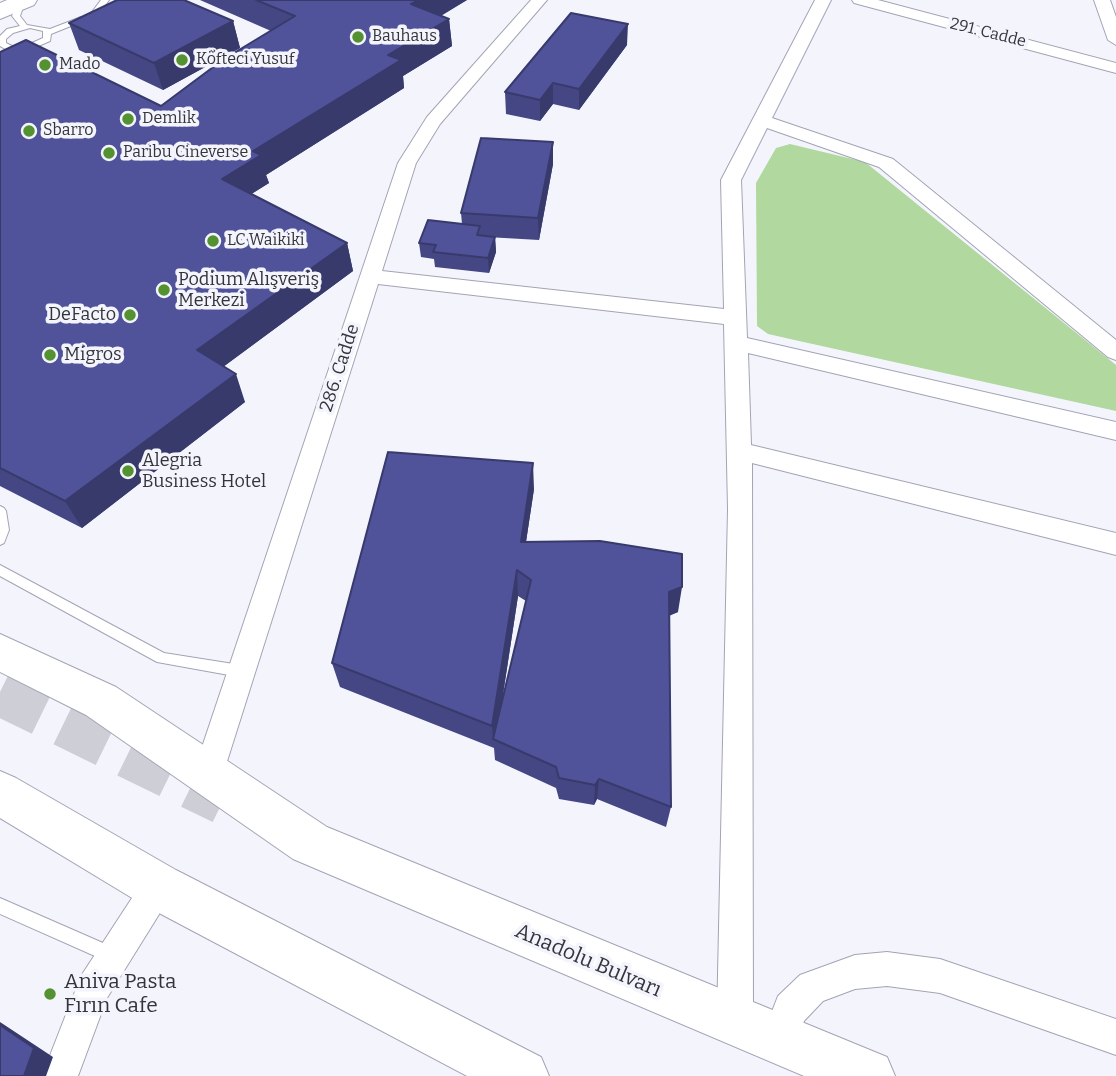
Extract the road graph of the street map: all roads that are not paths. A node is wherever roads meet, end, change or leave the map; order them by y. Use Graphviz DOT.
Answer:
graph roads {
  1 [pos="105,0"];
  2 [pos="539,0"];
  3 [pos="823,0"];
  4 [pos="860,0"];
  5 [pos="1102,0"];
  6 [pos="16,5"];
  7 [pos="114,10"];
  8 [pos="93,16"];
  9 [pos="25,27"];
  10 [pos="48,32"];
  11 [pos="2,34"];
  12 [pos="1116,40"];
  13 [pos="2,48"];
  14 [pos="1116,68"];
  15 [pos="760,120"];
  16 [pos="370,276"];
  17 [pos="735,318"];
  18 [pos="736,343"];
  19 [pos="1116,352"];
  20 [pos="1116,431"];
  21 [pos="739,451"];
  22 [pos="0,511"];
  23 [pos="0,540"];
  24 [pos="1116,544"];
  25 [pos="0,570"];
  26 [pos="0,652"];
  27 [pos="240,671"];
  28 [pos="208,774"];
  29 [pos="0,793"];
  30 [pos="159,887"];
  31 [pos="0,906"];
  32 [pos="114,956"];
  33 [pos="757,1031"];
  34 [pos="1116,1037"];
  35 [pos="60,1076"];
  36 [pos="522,1076"];
  37 [pos="868,1076"];
  1 -- 8 [label="lane"];
  2 -- 16 [label="street, 286. Cadde"];
  3 -- 15 [label="street"];
  4 -- 14 [label="street, 291. Cadde"];
  5 -- 12 [label="street"];
  6 -- 9 [label="lane"];
  7 -- 8 [label="lane"];
  8 -- 10 [label="lane"];
  9 -- 10 [label="lane"];
  9 -- 11 [label="lane"];
  10 -- 13 [label="lane"];
  11 -- 13 [label="lane"];
  15 -- 17 [label="street"];
  15 -- 19 [label="street"];
  16 -- 17 [label="street"];
  16 -- 27 [label="street, 286. Cadde"];
  17 -- 18 [label="street"];
  18 -- 20 [label="street"];
  18 -- 21 [label="street"];
  21 -- 24 [label="street"];
  21 -- 33 [label="street"];
  22 -- 23 [label="lane"];
  25 -- 27 [label="lane"];
  26 -- 28 [label="main road, Anadolu Bulvarı"];
  27 -- 28 [label="street, 286. Cadde"];
  28 -- 33 [label="main road, Anadolu Bulvarı"];
  29 -- 30 [label="main road"];
  30 -- 32 [label="street"];
  30 -- 36 [label="main road"];
  31 -- 32 [label="lane"];
  32 -- 35 [label="street"];
  33 -- 34 [label="street"];
  33 -- 37 [label="main road, Anadolu Bulvarı"];
}
